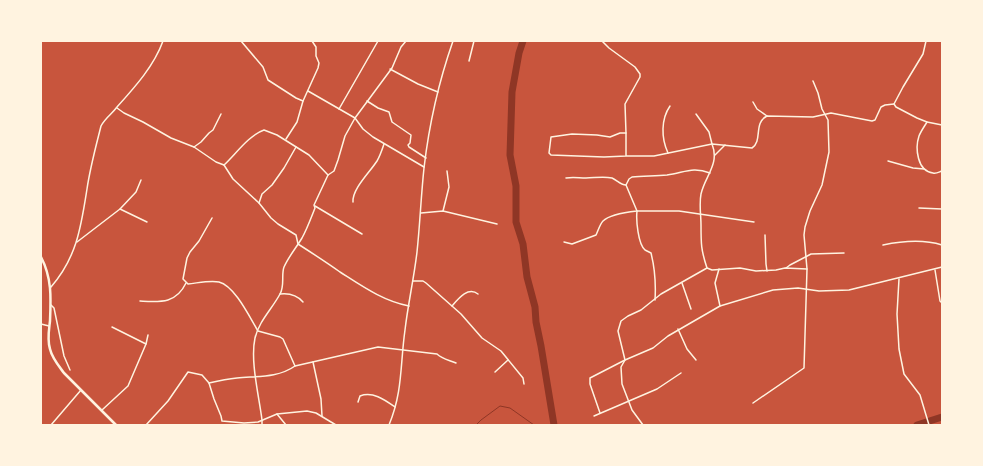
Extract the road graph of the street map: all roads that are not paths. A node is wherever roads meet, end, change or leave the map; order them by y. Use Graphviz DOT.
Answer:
graph roads {
  1 [pos="163,41"];
  2 [pos="241,41"];
  3 [pos="312,41"];
  4 [pos="378,41"];
  5 [pos="406,41"];
  6 [pos="453,41"];
  7 [pos="474,41"];
  8 [pos="602,41"];
  9 [pos="926,41"];
  10 [pos="469,60"];
  11 [pos="390,69"];
  12 [pos="813,81"];
  13 [pos="308,91"];
  14 [pos="438,92"];
  15 [pos="303,100"];
  16 [pos="367,101"];
  17 [pos="753,102"];
  18 [pos="894,104"];
  19 [pos="670,106"];
  20 [pos="117,108"];
  21 [pos="339,109"];
  22 [pos="221,114"];
  23 [pos="696,114"];
  24 [pos="825,114"];
  25 [pos="767,116"];
  26 [pos="355,118"];
  27 [pos="927,122"];
  28 [pos="942,125"];
  29 [pos="626,133"];
  30 [pos="285,140"];
  31 [pos="384,144"];
  32 [pos="712,144"];
  33 [pos="726,145"];
  34 [pos="194,147"];
  35 [pos="296,147"];
  36 [pos="668,153"];
  37 [pos="626,156"];
  38 [pos="715,156"];
  39 [pos="426,158"];
  40 [pos="888,161"];
  41 [pos="224,166"];
  42 [pos="424,168"];
  43 [pos="924,169"];
  44 [pos="447,171"];
  45 [pos="942,171"];
  46 [pos="710,173"];
  47 [pos="328,175"];
  48 [pos="566,178"];
  49 [pos="141,180"];
  50 [pos="626,185"];
  51 [pos="353,202"];
  52 [pos="259,203"];
  53 [pos="314,206"];
  54 [pos="919,208"];
  55 [pos="120,209"];
  56 [pos="942,209"];
  57 [pos="637,211"];
  58 [pos="443,212"];
  59 [pos="421,213"];
  60 [pos="700,215"];
  61 [pos="212,218"];
  62 [pos="148,222"];
  63 [pos="754,222"];
  64 [pos="497,224"];
  65 [pos="362,234"];
  66 [pos="765,234"];
  67 [pos="77,242"];
  68 [pos="564,242"];
  69 [pos="298,244"];
  70 [pos="883,245"];
  71 [pos="942,245"];
  72 [pos="844,253"];
  73 [pos="41,257"];
  74 [pos="806,257"];
  75 [pos="942,267"];
  76 [pos="707,268"];
  77 [pos="785,268"];
  78 [pos="719,269"];
  79 [pos="807,270"];
  80 [pos="935,270"];
  81 [pos="767,271"];
  82 [pos="899,279"];
  83 [pos="414,281"];
  84 [pos="186,283"];
  85 [pos="682,283"];
  86 [pos="51,287"];
  87 [pos="806,289"];
  88 [pos="280,294"];
  89 [pos="478,294"];
  90 [pos="655,300"];
  91 [pos="140,301"];
  92 [pos="303,302"];
  93 [pos="942,303"];
  94 [pos="51,305"];
  95 [pos="409,306"];
  96 [pos="452,306"];
  97 [pos="720,306"];
  98 [pos="691,309"];
  99 [pos="41,324"];
  100 [pos="49,326"];
  101 [pos="112,327"];
  102 [pos="678,330"];
  103 [pos="258,331"];
  104 [pos="148,336"];
  105 [pos="146,344"];
  106 [pos="404,351"];
  107 [pos="508,360"];
  108 [pos="625,360"];
  109 [pos="696,360"];
  110 [pos="313,362"];
  111 [pos="456,363"];
  112 [pos="295,366"];
  113 [pos="70,370"];
  114 [pos="495,372"];
  115 [pos="681,373"];
  116 [pos="256,376"];
  117 [pos="209,383"];
  118 [pos="524,384"];
  119 [pos="81,390"];
  120 [pos="628,400"];
  121 [pos="358,402"];
  122 [pos="753,403"];
  123 [pos="396,407"];
  124 [pos="102,410"];
  125 [pos="600,413"];
  126 [pos="277,414"];
  127 [pos="322,416"];
  128 [pos="594,416"];
  129 [pos="262,420"];
  130 [pos="258,422"];
  131 [pos="51,425"];
  132 [pos="116,425"];
  133 [pos="146,425"];
  134 [pos="261,425"];
  135 [pos="286,425"];
  136 [pos="336,425"];
  137 [pos="389,425"];
  138 [pos="642,425"];
  139 [pos="929,425"];
  1 -- 20 [label="street"];
  2 -- 15 [label="street"];
  3 -- 13 [label="street"];
  4 -- 21 [label="street"];
  5 -- 11 [label="street"];
  6 -- 14 [label="street"];
  7 -- 10 [label="street"];
  8 -- 29 [label="street"];
  9 -- 18 [label="street"];
  11 -- 14 [label="street"];
  11 -- 16 [label="street"];
  12 -- 24 [label="street"];
  13 -- 15 [label="street"];
  13 -- 21 [label="street"];
  14 -- 39 [label="street"];
  15 -- 30 [label="street"];
  16 -- 26 [label="street"];
  16 -- 39 [label="street"];
  17 -- 25 [label="street"];
  18 -- 24 [label="street"];
  18 -- 27 [label="street"];
  19 -- 36 [label="street"];
  20 -- 34 [label="street"];
  20 -- 67 [label="street"];
  21 -- 26 [label="street"];
  22 -- 34 [label="street"];
  23 -- 32 [label="street"];
  24 -- 25 [label="street"];
  24 -- 74 [label="street"];
  25 -- 33 [label="street"];
  26 -- 31 [label="street"];
  26 -- 47 [label="street"];
  27 -- 28 [label="street"];
  27 -- 43 [label="street"];
  29 -- 37 [label="street"];
  29 -- 37 [label="street"];
  30 -- 35 [label="street"];
  30 -- 41 [label="street"];
  31 -- 42 [label="street"];
  31 -- 51 [label="street"];
  32 -- 33 [label="street"];
  32 -- 36 [label="street"];
  32 -- 38 [label="street"];
  33 -- 38 [label="street"];
  34 -- 41 [label="street"];
  35 -- 47 [label="street"];
  35 -- 52 [label="street"];
  36 -- 37 [label="street"];
  38 -- 46 [label="street"];
  39 -- 42 [label="street"];
  40 -- 43 [label="street"];
  41 -- 52 [label="street"];
  42 -- 59 [label="street"];
  43 -- 45 [label="street"];
  44 -- 58 [label="street"];
  46 -- 50 [label="street"];
  46 -- 60 [label="street"];
  47 -- 53 [label="street"];
  48 -- 50 [label="street"];
  49 -- 55 [label="street"];
  50 -- 57 [label="street"];
  52 -- 69 [label="street"];
  53 -- 65 [label="street"];
  53 -- 69 [label="street"];
  54 -- 56 [label="street"];
  55 -- 62 [label="street"];
  55 -- 67 [label="street"];
  57 -- 60 [label="street"];
  57 -- 68 [label="street"];
  57 -- 90 [label="street"];
  58 -- 59 [label="street"];
  58 -- 64 [label="street"];
  59 -- 83 [label="street"];
  60 -- 63 [label="street"];
  60 -- 76 [label="street"];
  61 -- 84 [label="street"];
  66 -- 81 [label="street"];
  67 -- 86 [label="street"];
  69 -- 88 [label="street"];
  69 -- 95 [label="street"];
  70 -- 71 [label="street"];
  72 -- 74 [label="street"];
  73 -- 86 [label="main road"];
  74 -- 77 [label="street"];
  74 -- 79 [label="street"];
  75 -- 80 [label="street"];
  76 -- 78 [label="street"];
  76 -- 85 [label="street"];
  77 -- 79 [label="street"];
  77 -- 81 [label="street"];
  78 -- 81 [label="street"];
  78 -- 97 [label="street"];
  79 -- 87 [label="street"];
  80 -- 82 [label="street"];
  80 -- 93 [label="street"];
  82 -- 87 [label="street"];
  82 -- 139 [label="street"];
  83 -- 95 [label="street"];
  83 -- 96 [label="street"];
  84 -- 91 [label="street"];
  84 -- 103 [label="street"];
  85 -- 90 [label="street"];
  85 -- 98 [label="street"];
  86 -- 94 [label="main road"];
  87 -- 97 [label="street"];
  87 -- 122 [label="street"];
  88 -- 92 [label="street"];
  88 -- 103 [label="street"];
  89 -- 96 [label="street"];
  90 -- 108 [label="street"];
  94 -- 100 [label="main road"];
  94 -- 113 [label="street"];
  95 -- 106 [label="street"];
  96 -- 107 [label="street"];
  97 -- 102 [label="street"];
  99 -- 100 [label="street"];
  100 -- 119 [label="main road"];
  101 -- 105 [label="street"];
  102 -- 108 [label="street"];
  102 -- 109 [label="street"];
  103 -- 112 [label="street"];
  103 -- 116 [label="street"];
  104 -- 105 [label="street"];
  105 -- 124 [label="street"];
  106 -- 110 [label="street"];
  106 -- 111 [label="street"];
  106 -- 123 [label="street"];
  107 -- 114 [label="street"];
  107 -- 118 [label="street"];
  108 -- 120 [label="street"];
  108 -- 125 [label="street"];
  110 -- 112 [label="street"];
  110 -- 127 [label="street"];
  112 -- 116 [label="street"];
  115 -- 120 [label="street"];
  116 -- 117 [label="street"];
  116 -- 129 [label="street"];
  117 -- 130 [label="street"];
  117 -- 133 [label="street"];
  119 -- 124 [label="main road"];
  119 -- 131 [label="street"];
  120 -- 125 [label="street"];
  120 -- 138 [label="street"];
  121 -- 123 [label="street"];
  123 -- 137 [label="street"];
  124 -- 132 [label="main road"];
  125 -- 128 [label="street"];
  126 -- 127 [label="street"];
  126 -- 129 [label="street"];
  126 -- 135 [label="street"];
  127 -- 136 [label="street"];
  129 -- 130 [label="street"];
  129 -- 134 [label="street"];
  130 -- 134 [label="street"];
}
